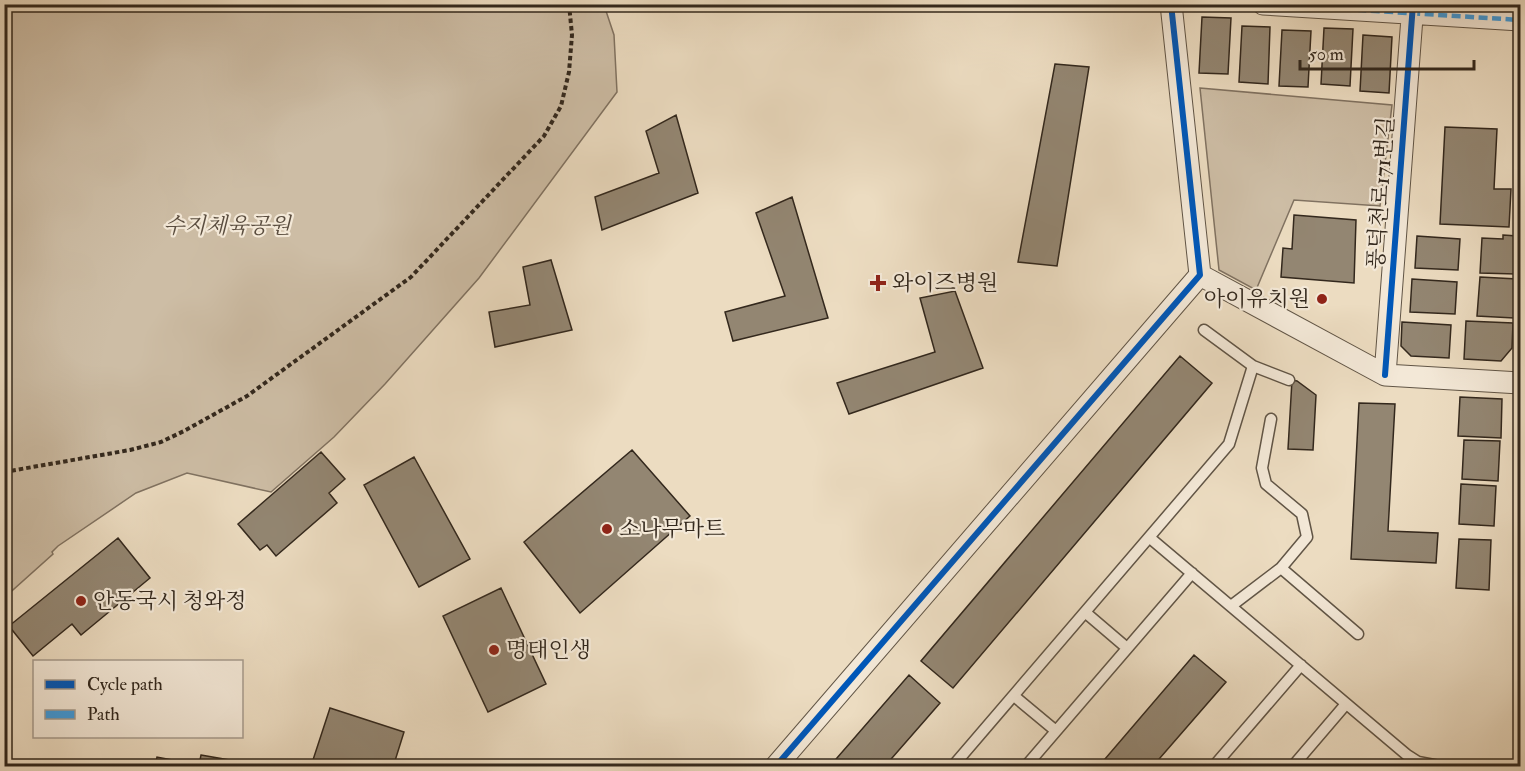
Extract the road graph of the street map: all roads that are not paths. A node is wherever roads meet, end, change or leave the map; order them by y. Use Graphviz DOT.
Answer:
graph roads {
  1 [pos="1171,4"];
  2 [pos="1263,4"];
  3 [pos="1413,9"];
  4 [pos="1521,20"];
  5 [pos="1200,275"];
  6 [pos="1204,330"];
  7 [pos="1252,366"];
  8 [pos="1385,375"];
  9 [pos="1289,380"];
  10 [pos="1521,383"];
  11 [pos="1271,419"];
  12 [pos="1150,538"];
  13 [pos="1281,568"];
  14 [pos="1191,573"];
  15 [pos="1231,606"];
  16 [pos="1086,613"];
  17 [pos="1358,634"];
  18 [pos="1127,648"];
  19 [pos="1301,665"];
  20 [pos="1014,696"];
  21 [pos="1346,704"];
  22 [pos="1056,731"];
  23 [pos="956,763"];
  24 [pos="776,766"];
  25 [pos="969,766"];
  26 [pos="1026,766"];
  27 [pos="1214,766"];
  28 [pos="1293,766"];
  29 [pos="1439,766"];
  1 -- 5 [label="street"];
  2 -- 3 [label="street"];
  3 -- 4 [label="street"];
  3 -- 8 [label="street, 풍덕천로171번길"];
  5 -- 8 [label="street"];
  5 -- 24 [label="street"];
  6 -- 7 [label="lane"];
  7 -- 9 [label="lane"];
  7 -- 12 [label="lane"];
  8 -- 10 [label="street"];
  11 -- 13 [label="lane"];
  12 -- 14 [label="lane"];
  12 -- 16 [label="lane"];
  13 -- 15 [label="lane"];
  13 -- 17 [label="lane"];
  14 -- 15 [label="lane"];
  14 -- 18 [label="lane"];
  15 -- 19 [label="lane"];
  16 -- 18 [label="lane"];
  16 -- 20 [label="lane"];
  18 -- 22 [label="lane"];
  19 -- 21 [label="lane"];
  19 -- 27 [label="lane"];
  20 -- 22 [label="lane"];
  20 -- 23 [label="lane"];
  21 -- 28 [label="lane"];
  21 -- 29 [label="lane"];
  22 -- 26 [label="lane"];
  23 -- 25 [label="lane"];
}
